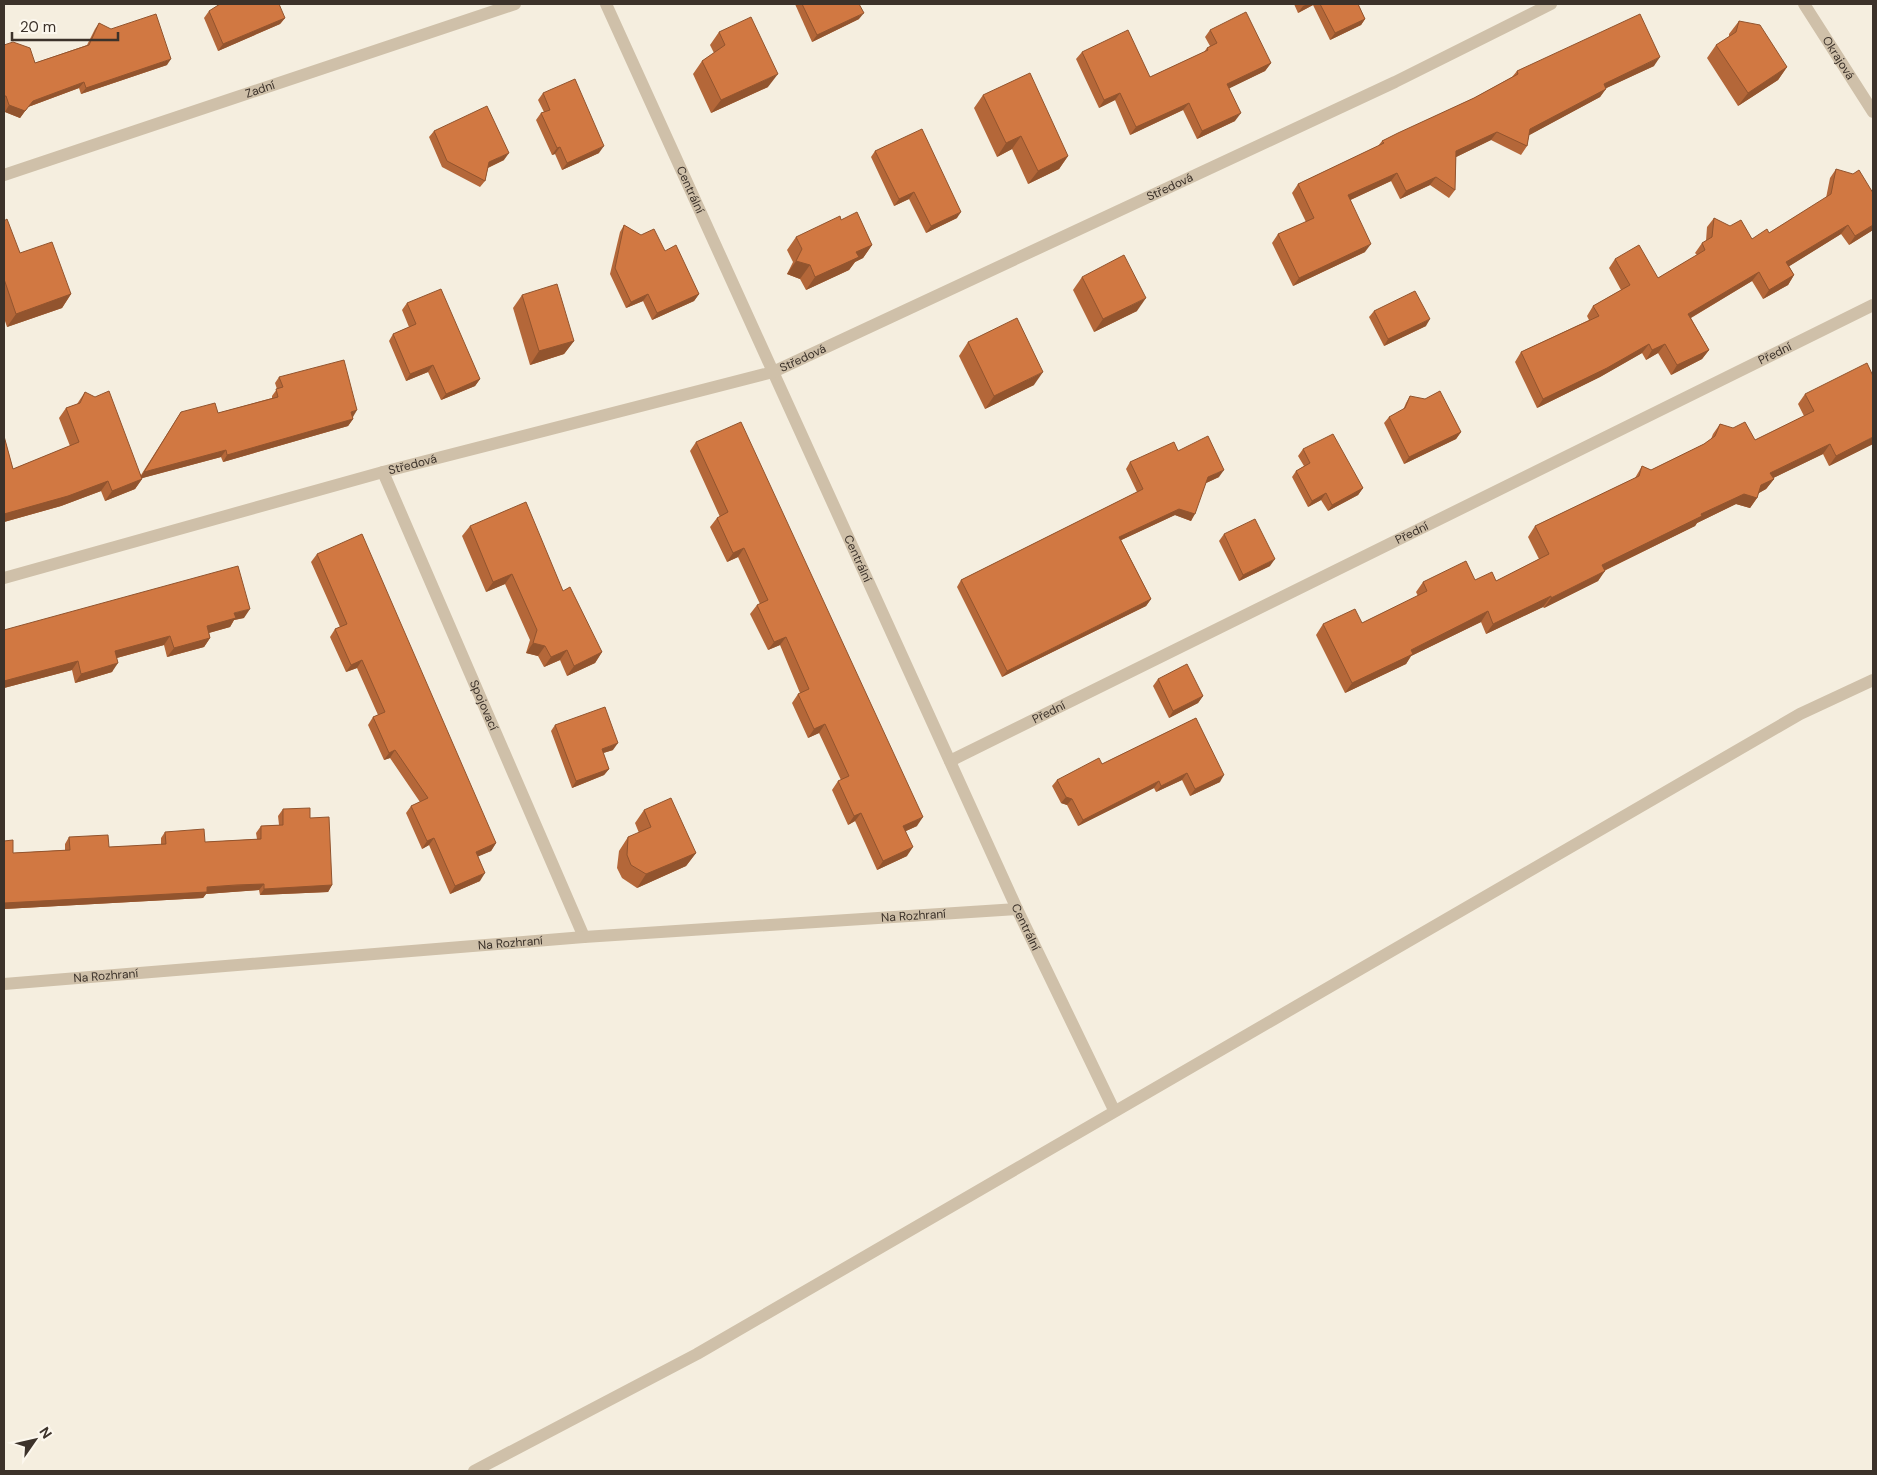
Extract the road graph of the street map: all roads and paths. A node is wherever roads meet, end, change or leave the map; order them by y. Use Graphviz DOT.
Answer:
graph roads {
  1 [pos="515,4"];
  2 [pos="606,4"];
  3 [pos="1551,4"];
  4 [pos="1804,4"];
  5 [pos="1873,112"];
  6 [pos="4,175"];
  7 [pos="1873,305"];
  8 [pos="773,372"];
  9 [pos="383,472"];
  10 [pos="4,578"];
  11 [pos="1873,680"];
  12 [pos="950,761"];
  13 [pos="1017,910"];
  14 [pos="584,937"];
  15 [pos="4,984"];
  16 [pos="1114,1110"];
  17 [pos="474,1471"];
  1 -- 6 [label="street, Zadní"];
  2 -- 8 [label="street, Centrální"];
  3 -- 8 [label="street, Středová"];
  4 -- 5 [label="street, Okrajová"];
  7 -- 12 [label="street, Přední"];
  8 -- 9 [label="street, Středová"];
  8 -- 12 [label="street, Centrální"];
  9 -- 10 [label="street, Středová"];
  9 -- 14 [label="street, Spojovací"];
  11 -- 16 [label="street"];
  12 -- 13 [label="street, Centrální"];
  13 -- 14 [label="street, Na Rozhraní"];
  13 -- 16 [label="street, Centrální"];
  14 -- 15 [label="street, Na Rozhraní"];
  16 -- 17 [label="street"];
}
